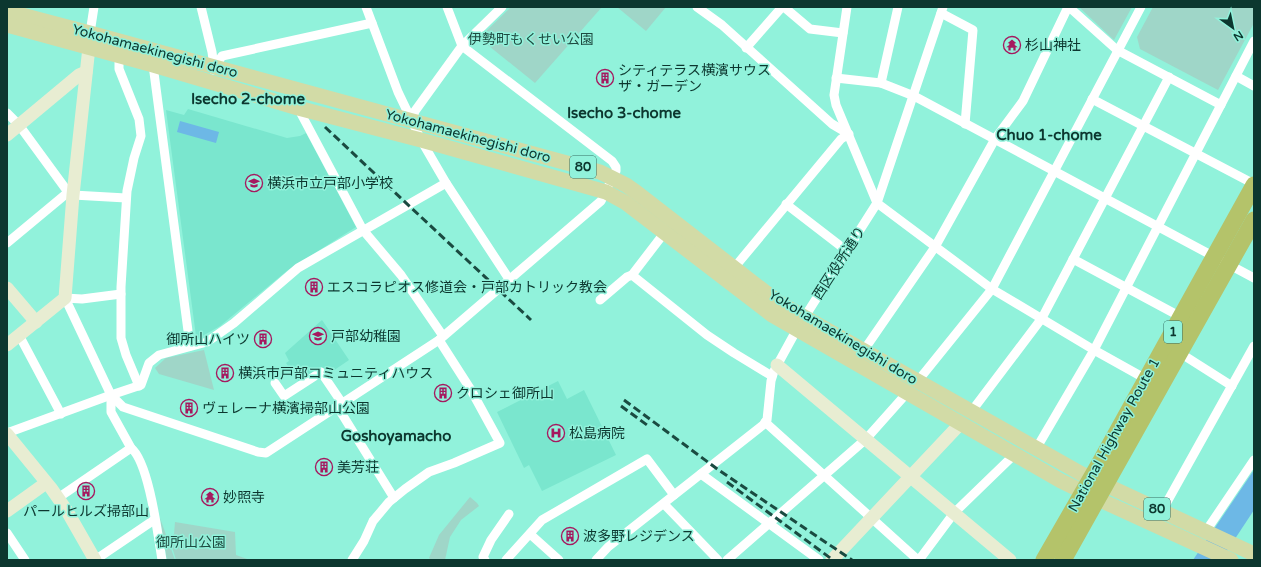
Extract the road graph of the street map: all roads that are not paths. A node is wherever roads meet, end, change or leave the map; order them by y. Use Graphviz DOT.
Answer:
graph roads {
  1 [pos="94,7"];
  2 [pos="201,7"];
  3 [pos="366,7"];
  4 [pos="447,7"];
  5 [pos="502,7"];
  6 [pos="697,7"];
  7 [pos="783,7"];
  8 [pos="846,7"];
  9 [pos="898,7"];
  10 [pos="1068,7"];
  11 [pos="1141,7"];
  12 [pos="942,10"];
  13 [pos="7,11"];
  14 [pos="372,23"];
  15 [pos="7,25"];
  16 [pos="90,33"];
  17 [pos="843,33"];
  18 [pos="1254,41"];
  19 [pos="462,46"];
  20 [pos="89,48"];
  21 [pos="746,48"];
  22 [pos="1117,50"];
  23 [pos="119,56"];
  24 [pos="153,65"];
  25 [pos="86,72"];
  26 [pos="212,74"];
  27 [pos="1236,76"];
  28 [pos="1169,77"];
  29 [pos="836,78"];
  30 [pos="881,83"];
  31 [pos="1254,86"];
  32 [pos="914,96"];
  33 [pos="1092,99"];
  34 [pos="1221,105"];
  35 [pos="298,108"];
  36 [pos="7,113"];
  37 [pos="412,120"];
  38 [pos="965,124"];
  39 [pos="19,125"];
  40 [pos="1143,125"];
  41 [pos="849,134"];
  42 [pos="7,135"];
  43 [pos="995,139"];
  44 [pos="421,140"];
  45 [pos="1196,153"];
  46 [pos="1054,171"];
  47 [pos="614,178"];
  48 [pos="446,183"];
  49 [pos="1254,184"];
  50 [pos="72,192"];
  51 [pos="606,192"];
  52 [pos="126,198"];
  53 [pos="1105,198"];
  54 [pos="877,203"];
  55 [pos="786,204"];
  56 [pos="1254,220"];
  57 [pos="1158,226"];
  58 [pos="363,230"];
  59 [pos="665,232"];
  60 [pos="7,243"];
  61 [pos="935,247"];
  62 [pos="847,251"];
  63 [pos="1073,259"];
  64 [pos="1222,261"];
  65 [pos="734,268"];
  66 [pos="632,275"];
  67 [pos="1254,278"];
  68 [pos="506,281"];
  69 [pos="7,288"];
  70 [pos="1126,288"];
  71 [pos="992,289"];
  72 [pos="121,294"];
  73 [pos="66,298"];
  74 [pos="600,300"];
  75 [pos="1181,317"];
  76 [pos="1042,318"];
  77 [pos="36,322"];
  78 [pos="801,323"];
  79 [pos="19,335"];
  80 [pos="441,338"];
  81 [pos="7,345"];
  82 [pos="190,346"];
  83 [pos="1254,346"];
  84 [pos="864,350"];
  85 [pos="1094,350"];
  86 [pos="1180,353"];
  87 [pos="775,370"];
  88 [pos="1146,379"];
  89 [pos="917,382"];
  90 [pos="275,383"];
  91 [pos="139,386"];
  92 [pos="1232,386"];
  93 [pos="907,393"];
  94 [pos="111,395"];
  95 [pos="339,405"];
  96 [pos="971,412"];
  97 [pos="61,414"];
  98 [pos="765,422"];
  99 [pos="960,423"];
  100 [pos="7,434"];
  101 [pos="866,439"];
  102 [pos="131,448"];
  103 [pos="1036,449"];
  104 [pos="1015,454"];
  105 [pos="1254,460"];
  106 [pos="701,474"];
  107 [pos="824,475"];
  108 [pos="910,476"];
  109 [pos="46,483"];
  110 [pos="1087,485"];
  111 [pos="1102,492"];
  112 [pos="674,495"];
  113 [pos="58,498"];
  114 [pos="394,498"];
  115 [pos="664,504"];
  116 [pos="9,506"];
  117 [pos="1162,511"];
  118 [pos="954,513"];
  119 [pos="509,514"];
  120 [pos="871,518"];
  121 [pos="154,520"];
  122 [pos="769,524"];
  123 [pos="1207,531"];
  124 [pos="7,533"];
  125 [pos="530,534"];
  126 [pos="1251,553"];
  127 [pos="1229,559"];
  128 [pos="25,560"];
  129 [pos="95,560"];
  130 [pos="162,560"];
  131 [pos="352,560"];
  132 [pos="485,560"];
  133 [pos="506,560"];
  134 [pos="559,560"];
  135 [pos="596,560"];
  136 [pos="718,560"];
  137 [pos="727,560"];
  138 [pos="819,560"];
  139 [pos="832,560"];
  140 [pos="918,560"];
  141 [pos="1010,560"];
  142 [pos="1044,560"];
  143 [pos="1063,560"];
  1 -- 16 [label="street"];
  2 -- 26 [label="street"];
  3 -- 14 [label="street"];
  4 -- 19 [label="street"];
  5 -- 19 [label="street"];
  6 -- 21 [label="street"];
  7 -- 17 [label="street"];
  7 -- 21 [label="street"];
  8 -- 17 [label="street"];
  9 -- 30 [label="street"];
  10 -- 22 [label="street"];
  10 -- 43 [label="street"];
  11 -- 22 [label="street"];
  12 -- 32 [label="street, 西区役所通り"];
  12 -- 38 [label="street"];
  13 -- 16 [label="main road, Yokohamaekinegishi doro / 80"];
  14 -- 26 [label="street"];
  14 -- 37 [label="street"];
  15 -- 20 [label="main road, Yokohamaekinegishi doro / 80"];
  16 -- 20 [label="street"];
  16 -- 26 [label="main road, Yokohamaekinegishi doro / 80"];
  17 -- 29 [label="street"];
  18 -- 27 [label="street"];
  19 -- 37 [label="street"];
  19 -- 47 [label="street"];
  20 -- 23 [label="main road, Yokohamaekinegishi doro / 80"];
  20 -- 25 [label="street"];
  21 -- 41 [label="street"];
  22 -- 28 [label="street"];
  22 -- 33 [label="street"];
  23 -- 24 [label="main road, Yokohamaekinegishi doro / 80"];
  23 -- 52 [label="street"];
  24 -- 26 [label="main road, Yokohamaekinegishi doro / 80"];
  24 -- 82 [label="street"];
  25 -- 39 [label="street"];
  25 -- 50 [label="street"];
  26 -- 35 [label="main road, Yokohamaekinegishi doro / 80"];
  26 -- 37 [label="main road, Yokohamaekinegishi doro / 80"];
  27 -- 31 [label="street"];
  27 -- 34 [label="street"];
  28 -- 34 [label="street"];
  28 -- 40 [label="street"];
  29 -- 30 [label="street"];
  29 -- 41 [label="street"];
  30 -- 32 [label="street"];
  32 -- 38 [label="street"];
  32 -- 54 [label="street, 西区役所通り"];
  33 -- 40 [label="street"];
  33 -- 46 [label="street"];
  34 -- 45 [label="street"];
  35 -- 44 [label="main road, Yokohamaekinegishi doro / 80"];
  35 -- 58 [label="street"];
  36 -- 39 [label="street"];
  37 -- 44 [label="street"];
  37 -- 47 [label="main road, Yokohamaekinegishi doro / 80"];
  38 -- 43 [label="street"];
  39 -- 42 [label="street"];
  39 -- 50 [label="street"];
  40 -- 45 [label="street"];
  40 -- 53 [label="street"];
  41 -- 54 [label="street"];
  41 -- 55 [label="street"];
  43 -- 46 [label="street"];
  43 -- 61 [label="street"];
  44 -- 48 [label="street"];
  44 -- 51 [label="main road, Yokohamaekinegishi doro / 80"];
  45 -- 49 [label="street"];
  45 -- 57 [label="street"];
  46 -- 53 [label="street"];
  46 -- 71 [label="street"];
  47 -- 51 [label="street"];
  47 -- 65 [label="main road, Yokohamaekinegishi doro / 80"];
  48 -- 58 [label="street"];
  48 -- 68 [label="street"];
  49 -- 64 [label="highway, National Highway Route 1 / 1"];
  50 -- 52 [label="street"];
  50 -- 60 [label="street"];
  50 -- 73 [label="street"];
  51 -- 59 [label="main road, Yokohamaekinegishi doro / 80"];
  51 -- 68 [label="street"];
  52 -- 72 [label="street"];
  53 -- 57 [label="street"];
  53 -- 63 [label="street"];
  54 -- 61 [label="street"];
  54 -- 62 [label="street, 西区役所通り"];
  55 -- 62 [label="street"];
  55 -- 65 [label="street"];
  56 -- 64 [label="highway, National Highway Route 1 / 1"];
  57 -- 64 [label="street"];
  57 -- 70 [label="street"];
  58 -- 80 [label="street"];
  58 -- 82 [label="street"];
  59 -- 66 [label="street"];
  59 -- 78 [label="main road, Yokohamaekinegishi doro / 80"];
  61 -- 71 [label="street"];
  61 -- 84 [label="street"];
  62 -- 78 [label="street, 西区役所通り"];
  63 -- 70 [label="street"];
  63 -- 76 [label="street"];
  64 -- 67 [label="street"];
  64 -- 75 [label="highway, National Highway Route 1 / 1"];
  64 -- 86 [label="highway, National Highway Route 1 / 1"];
  65 -- 78 [label="main road, Yokohamaekinegishi doro / 80"];
  66 -- 74 [label="street"];
  66 -- 87 [label="street"];
  68 -- 80 [label="street"];
  69 -- 77 [label="street"];
  70 -- 75 [label="street"];
  70 -- 85 [label="street"];
  71 -- 76 [label="street"];
  71 -- 89 [label="street"];
  72 -- 73 [label="street"];
  72 -- 91 [label="street"];
  73 -- 77 [label="street"];
  73 -- 94 [label="street"];
  75 -- 88 [label="highway, National Highway Route 1 / 1"];
  76 -- 85 [label="street"];
  76 -- 96 [label="street"];
  77 -- 79 [label="street"];
  78 -- 84 [label="main road, Yokohamaekinegishi doro / 80"];
  78 -- 87 [label="street, 西区役所通り"];
  78 -- 93 [label="main road, Yokohamaekinegishi doro / 80"];
  79 -- 81 [label="street"];
  79 -- 97 [label="street"];
  80 -- 95 [label="street"];
  80 -- 114 [label="street"];
  82 -- 91 [label="street"];
  83 -- 92 [label="street"];
  84 -- 89 [label="main road, Yokohamaekinegishi doro / 80"];
  85 -- 88 [label="street"];
  85 -- 103 [label="street"];
  86 -- 92 [label="street"];
  86 -- 111 [label="highway, National Highway Route 1 / 1"];
  87 -- 98 [label="street, 西区役所通り"];
  87 -- 101 [label="street"];
  88 -- 110 [label="highway, National Highway Route 1 / 1"];
  89 -- 96 [label="main road, Yokohamaekinegishi doro / 80"];
  90 -- 95 [label="street"];
  91 -- 94 [label="street"];
  92 -- 117 [label="street"];
  93 -- 99 [label="main road, Yokohamaekinegishi doro / 80"];
  93 -- 101 [label="street"];
  94 -- 95 [label="street"];
  94 -- 97 [label="street"];
  94 -- 102 [label="street"];
  95 -- 114 [label="street"];
  96 -- 103 [label="main road, Yokohamaekinegishi doro / 80"];
  97 -- 100 [label="street"];
  98 -- 106 [label="street"];
  98 -- 107 [label="street"];
  99 -- 104 [label="main road, Yokohamaekinegishi doro / 80"];
  99 -- 108 [label="street"];
  100 -- 109 [label="street"];
  101 -- 107 [label="street"];
  101 -- 108 [label="street"];
  102 -- 113 [label="street"];
  102 -- 121 [label="street"];
  103 -- 110 [label="main road, Yokohamaekinegishi doro / 80"];
  104 -- 110 [label="main road, Yokohamaekinegishi doro / 80"];
  104 -- 118 [label="street"];
  105 -- 123 [label="street"];
  106 -- 112 [label="street"];
  106 -- 122 [label="street"];
  107 -- 120 [label="street"];
  107 -- 122 [label="street"];
  108 -- 118 [label="street"];
  108 -- 120 [label="street"];
  109 -- 113 [label="street"];
  109 -- 116 [label="street"];
  110 -- 111 [label="main road, 80"];
  110 -- 142 [label="highway, National Highway Route 1 / 1"];
  111 -- 117 [label="main road, 80"];
  111 -- 127 [label="main road, 80"];
  111 -- 143 [label="highway, National Highway Route 1 / 1"];
  112 -- 115 [label="street"];
  112 -- 125 [label="street"];
  113 -- 129 [label="street"];
  114 -- 131 [label="street"];
  115 -- 135 [label="street"];
  115 -- 136 [label="street"];
  117 -- 123 [label="main road, 80"];
  118 -- 140 [label="street"];
  118 -- 141 [label="street"];
  119 -- 132 [label="street"];
  120 -- 139 [label="street"];
  120 -- 140 [label="street"];
  121 -- 129 [label="street"];
  121 -- 130 [label="street"];
  122 -- 137 [label="street"];
  122 -- 138 [label="street"];
  123 -- 126 [label="main road, 80"];
  124 -- 128 [label="street"];
  125 -- 133 [label="street"];
  125 -- 134 [label="street"];
}
